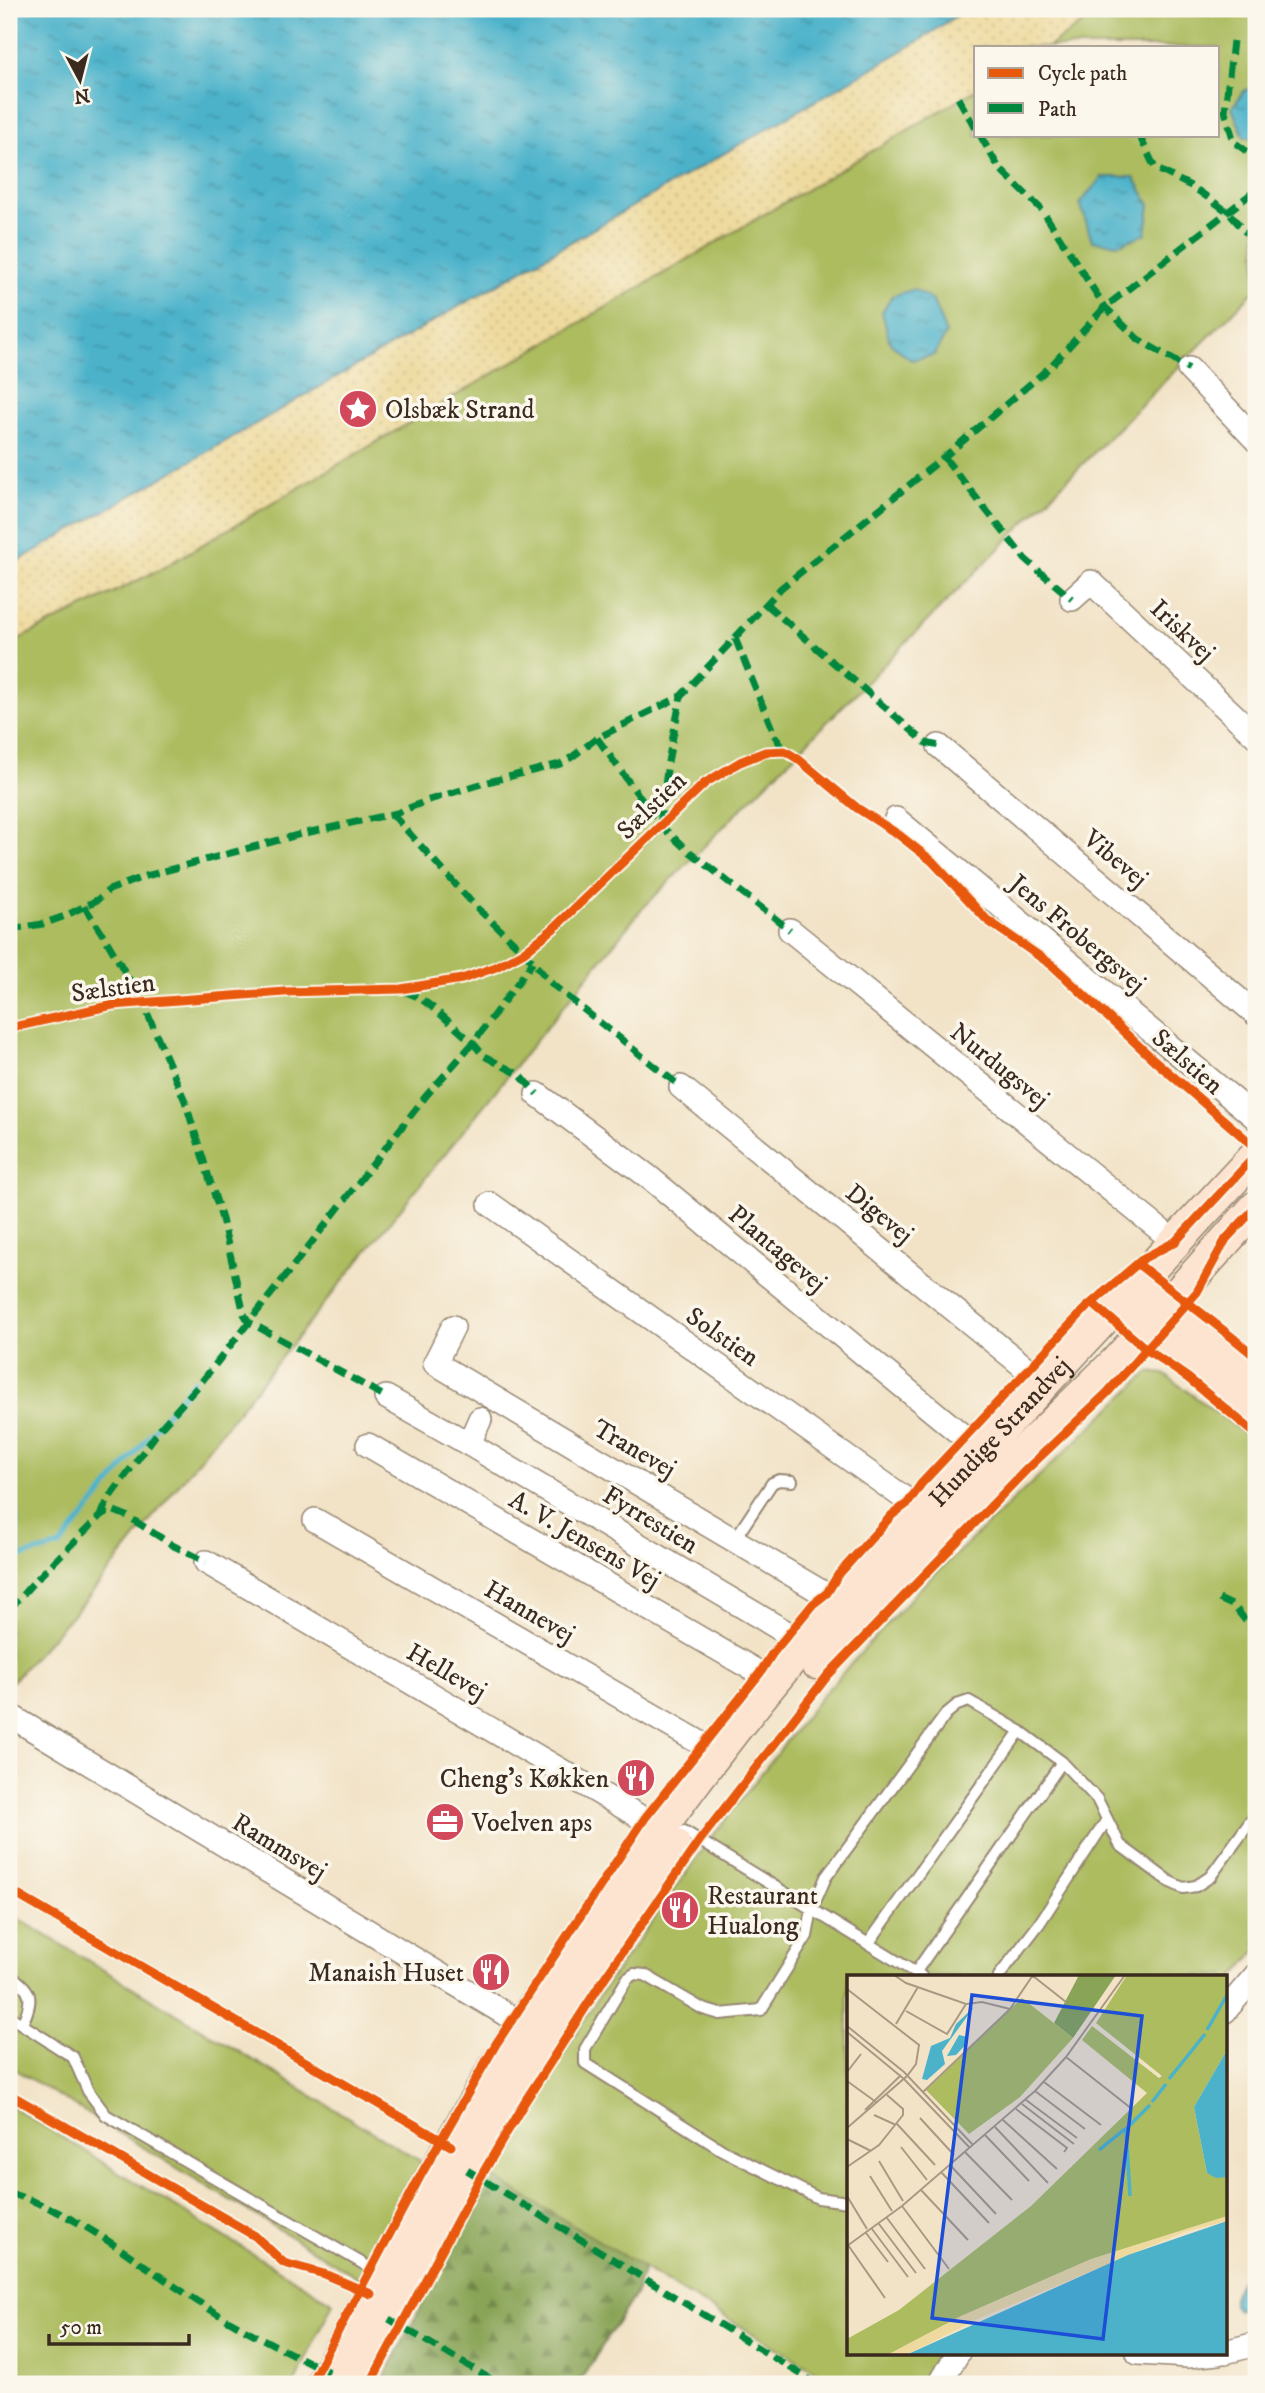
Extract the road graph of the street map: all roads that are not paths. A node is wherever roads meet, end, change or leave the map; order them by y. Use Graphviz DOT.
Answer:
graph roads {
  1 [pos="1189,369"];
  2 [pos="1256,440"];
  3 [pos="1072,599"];
  4 [pos="1256,736"];
  5 [pos="939,746"];
  6 [pos="896,819"];
  7 [pos="790,930"];
  8 [pos="1256,1014"];
  9 [pos="681,1087"];
  10 [pos="537,1094"];
  11 [pos="1256,1118"];
  12 [pos="1256,1155"];
  13 [pos="490,1204"];
  14 [pos="1255,1211"];
  15 [pos="1175,1242"];
  16 [pos="1131,1290"];
  17 [pos="1159,1314"];
  18 [pos="453,1327"];
  19 [pos="1256,1376"];
  20 [pos="1044,1383"];
  21 [pos="386,1397"];
  22 [pos="1256,1414"];
  23 [pos="480,1419"];
  24 [pos="469,1444"];
  25 [pos="368,1445"];
  26 [pos="980,1450"];
  27 [pos="792,1481"];
  28 [pos="924,1512"];
  29 [pos="315,1520"];
  30 [pos="735,1539"];
  31 [pos="206,1562"];
  32 [pos="840,1603"];
  33 [pos="804,1643"];
  34 [pos="773,1681"];
  35 [pos="9,1715"];
  36 [pos="1020,1731"];
  37 [pos="716,1752"];
  38 [pos="1062,1762"];
  39 [pos="1256,1814"];
  40 [pos="1106,1821"];
  41 [pos="672,1829"];
  42 [pos="812,1909"];
  43 [pos="868,1944"];
  44 [pos="9,1975"];
  45 [pos="918,1975"];
  46 [pos="1000,1975"];
  47 [pos="1256,1975"];
  48 [pos="1226,2010"];
  49 [pos="9,2016"];
  50 [pos="22,2024"];
  51 [pos="522,2024"];
  52 [pos="847,2202"];
  53 [pos="382,2275"];
  54 [pos="1256,2344"];
  55 [pos="1226,2352"];
  56 [pos="957,2354"];
  57 [pos="1155,2354"];
  58 [pos="1208,2354"];
  59 [pos="322,2384"];
  60 [pos="355,2384"];
  61 [pos="940,2384"];
  1 -- 2 [label="street"];
  3 -- 4 [label="street, Iriskvej"];
  5 -- 8 [label="street, Vibevej"];
  6 -- 11 [label="street, Jens Frobergsvej"];
  7 -- 15 [label="street, Nurdugsvej"];
  9 -- 20 [label="street, Digevej"];
  10 -- 26 [label="street, Plantagevej"];
  12 -- 15 [label="main road, Hundige Strandvej"];
  13 -- 28 [label="street, Solstien"];
  14 -- 17 [label="main road, Hundige Strandvej"];
  15 -- 16 [label="main road, Hundige Strandvej"];
  16 -- 17 [label="main road"];
  16 -- 20 [label="main road, Hundige Strandvej"];
  17 -- 19 [label="main road"];
  17 -- 22 [label="main road"];
  17 -- 41 [label="main road, Hundige Strandvej"];
  18 -- 30 [label="street, Tranevej"];
  20 -- 26 [label="main road, Hundige Strandvej"];
  21 -- 24 [label="street, Fyrrestien"];
  23 -- 24 [label="street"];
  24 -- 33 [label="street, Fyrrestien"];
  25 -- 34 [label="street, A. V. Jensens Vej"];
  26 -- 28 [label="main road, Hundige Strandvej"];
  27 -- 30 [label="lane"];
  28 -- 32 [label="main road, Hundige Strandvej"];
  29 -- 37 [label="street, Hannevej"];
  30 -- 32 [label="street, Tranevej"];
  31 -- 41 [label="street, Hellevej"];
  32 -- 33 [label="main road, Hundige Strandvej"];
  33 -- 34 [label="main road, Hundige Strandvej"];
  34 -- 37 [label="main road, Hundige Strandvej"];
  35 -- 51 [label="street, Rammsvej"];
  36 -- 38 [label="lane"];
  36 -- 42 [label="lane"];
  36 -- 43 [label="lane"];
  37 -- 41 [label="main road, Hundige Strandvej"];
  38 -- 40 [label="lane"];
  38 -- 45 [label="lane"];
  39 -- 40 [label="lane"];
  40 -- 46 [label="lane"];
  41 -- 42 [label="lane"];
  41 -- 51 [label="main road, Hundige Strandvej"];
  41 -- 60 [label="main road, Hundige Strandvej"];
  42 -- 43 [label="lane"];
  42 -- 52 [label="lane"];
  43 -- 45 [label="lane"];
  44 -- 50 [label="lane"];
  47 -- 48 [label="street"];
  49 -- 50 [label="lane"];
  50 -- 53 [label="lane"];
  51 -- 53 [label="main road, Hundige Strandvej"];
  53 -- 59 [label="main road, Hundige Strandvej"];
  54 -- 55 [label="street"];
  56 -- 61 [label="street"];
  57 -- 58 [label="street"];
}
